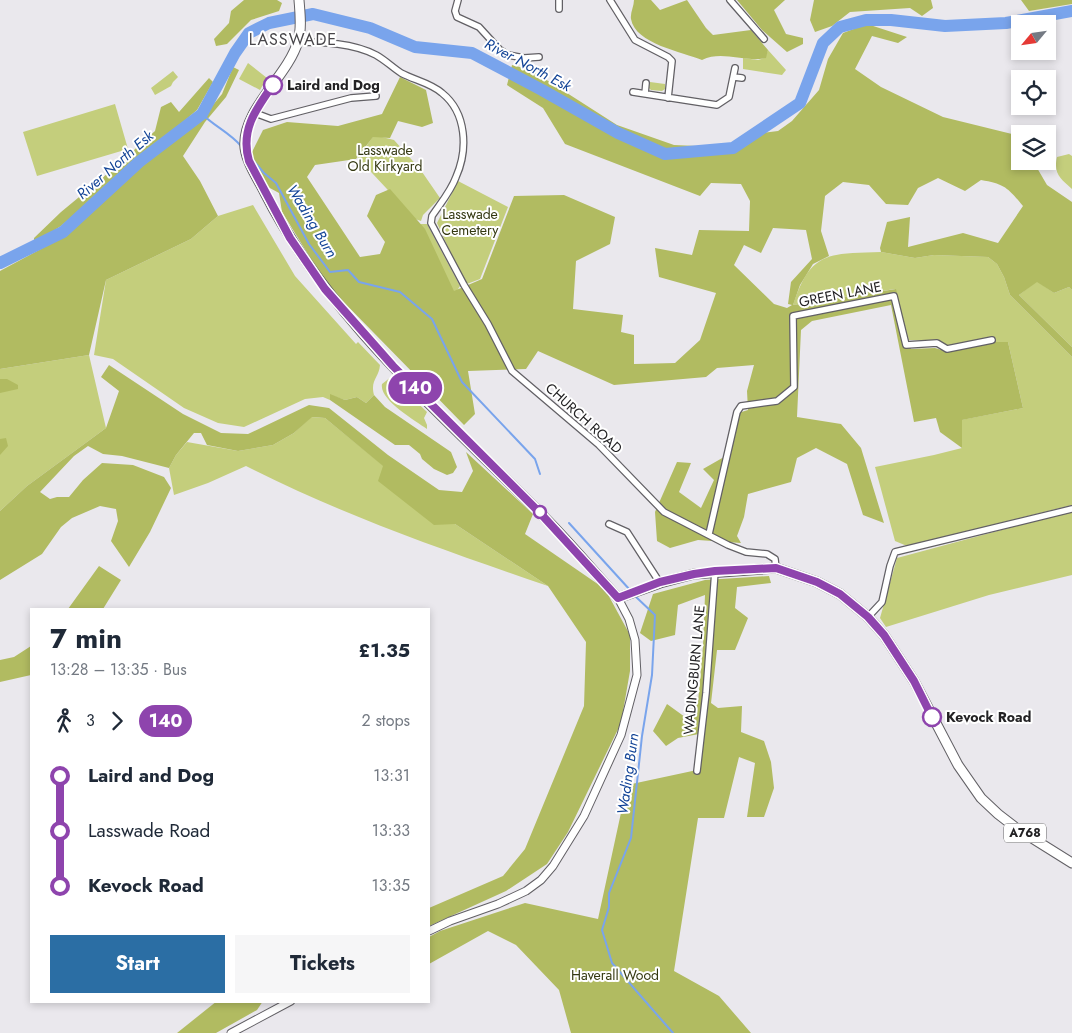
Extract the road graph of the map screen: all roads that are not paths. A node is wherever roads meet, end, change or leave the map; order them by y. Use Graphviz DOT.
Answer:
graph roads {
  1 [pos="458,0"];
  2 [pos="559,0"];
  3 [pos="610,0"];
  4 [pos="730,0"];
  5 [pos="299,2"];
  6 [pos="559,9"];
  7 [pos="298,38"];
  8 [pos="764,39"];
  9 [pos="539,57"];
  10 [pos="735,68"];
  11 [pos="734,77"];
  12 [pos="742,78"];
  13 [pos="646,83"];
  14 [pos="633,92"];
  15 [pos="645,94"];
  16 [pos="376,96"];
  17 [pos="668,98"];
  18 [pos="258,114"];
  19 [pos="992,340"];
  20 [pos="1072,509"];
  21 [pos="609,524"];
  22 [pos="709,534"];
  23 [pos="776,568"];
  24 [pos="715,571"];
  25 [pos="660,582"];
  26 [pos="618,598"];
  27 [pos="868,617"];
  28 [pos="697,770"];
  29 [pos="1072,863"];
  30 [pos="430,931"];
  31 [pos="287,1003"];
  32 [pos="231,1033"];
  1 -- 9 [label="street"];
  2 -- 6 [label="street"];
  3 -- 17 [label="street"];
  4 -- 8 [label="street"];
  5 -- 7 [label="main road"];
  7 -- 18 [label="main road"];
  7 -- 22 [label="street, CHURCH ROAD"];
  10 -- 11 [label="street"];
  11 -- 12 [label="street"];
  11 -- 17 [label="street"];
  13 -- 15 [label="street"];
  14 -- 15 [label="street"];
  15 -- 17 [label="street"];
  16 -- 18 [label="street"];
  18 -- 26 [label="main road"];
  19 -- 22 [label="street, GREEN LANE"];
  20 -- 27 [label="street"];
  21 -- 25 [label="street"];
  22 -- 23 [label="street, CHURCH ROAD"];
  23 -- 24 [label="main road, A768"];
  23 -- 27 [label="main road, A768"];
  24 -- 25 [label="main road, A768"];
  24 -- 28 [label="street, WADINGBURN LANE"];
  25 -- 26 [label="main road, A768"];
  26 -- 30 [label="street"];
  27 -- 29 [label="main road, A768"];
  31 -- 32 [label="street"];
}
